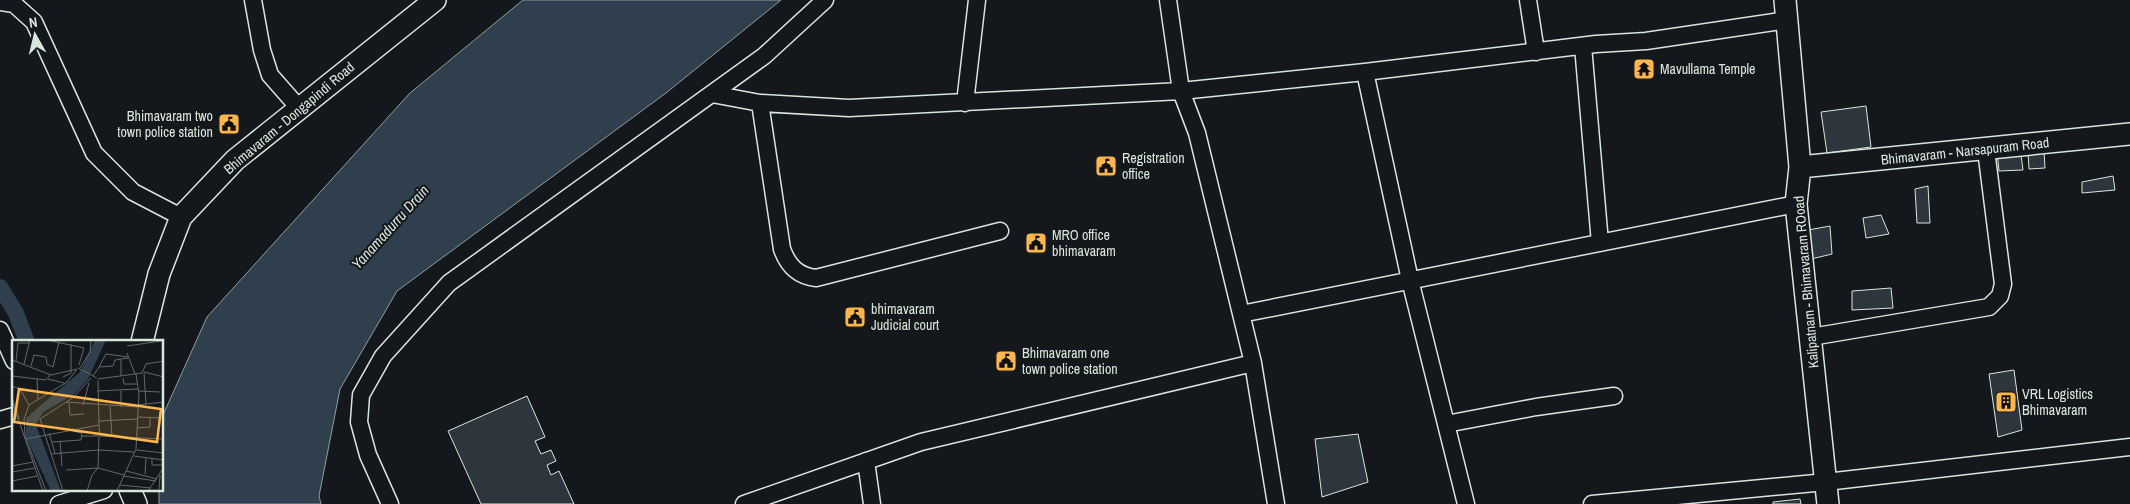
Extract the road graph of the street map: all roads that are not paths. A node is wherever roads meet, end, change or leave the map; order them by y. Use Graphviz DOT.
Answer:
graph roads {
  1 [pos="253,0"];
  2 [pos="435,0"];
  3 [pos="825,0"];
  4 [pos="977,0"];
  5 [pos="1168,0"];
  6 [pos="1528,0"];
  7 [pos="0,2"];
  8 [pos="1786,10"];
  9 [pos="1583,46"];
  10 [pos="1536,52"];
  11 [pos="1365,72"];
  12 [pos="1181,91"];
  13 [pos="712,94"];
  14 [pos="760,103"];
  15 [pos="965,103"];
  16 [pos="299,108"];
  17 [pos="2130,134"];
  18 [pos="1986,150"];
  19 [pos="1800,167"];
  20 [pos="1796,204"];
  21 [pos="181,217"];
  22 [pos="1000,231"];
  23 [pos="1600,243"];
  24 [pos="1410,280"];
  25 [pos="1241,314"];
  26 [pos="0,330"];
  27 [pos="1810,337"];
  28 [pos="142,340"];
  29 [pos="12,357"];
  30 [pos="1253,363"];
  31 [pos="1614,396"];
  32 [pos="1446,424"];
  33 [pos="2130,447"];
  34 [pos="866,461"];
  35 [pos="1826,482"];
  36 [pos="97,492"];
  37 [pos="131,492"];
  38 [pos="73,499"];
  39 [pos="136,504"];
  40 [pos="390,504"];
  41 [pos="744,504"];
  42 [pos="872,504"];
  43 [pos="1276,504"];
  44 [pos="1466,504"];
  45 [pos="1592,504"];
  46 [pos="1828,504"];
  1 -- 16 [label="street"];
  2 -- 16 [label="main road, Bhimavaram - Dongapindi Road"];
  3 -- 13 [label="street"];
  4 -- 15 [label="street"];
  5 -- 12 [label="street"];
  6 -- 10 [label="street"];
  7 -- 21 [label="street"];
  8 -- 9 [label="street"];
  8 -- 19 [label="main road, Kalipatnam - Bhimavaram ROoad"];
  9 -- 10 [label="street"];
  9 -- 23 [label="street"];
  10 -- 11 [label="street"];
  11 -- 12 [label="street"];
  11 -- 24 [label="street"];
  12 -- 15 [label="street"];
  12 -- 25 [label="street"];
  13 -- 14 [label="street"];
  13 -- 40 [label="street"];
  14 -- 15 [label="street"];
  14 -- 22 [label="street"];
  16 -- 21 [label="main road, Bhimavaram - Dongapindi Road"];
  17 -- 18 [label="main road, Bhimavaram - Narsapuram Road"];
  18 -- 19 [label="main road, Bhimavaram - Narsapuram Road"];
  18 -- 27 [label="street"];
  19 -- 20 [label="main road, Kalipatnam - Bhimavaram ROoad"];
  20 -- 23 [label="street"];
  20 -- 27 [label="main road, Kalipatnam - Bhimavaram ROoad"];
  21 -- 28 [label="main road, Bhimavaram - Dongapindi Road"];
  23 -- 24 [label="street"];
  24 -- 25 [label="street"];
  24 -- 32 [label="street"];
  25 -- 30 [label="street"];
  26 -- 29 [label="street"];
  27 -- 35 [label="main road, Kalipatnam - Bhimavaram ROoad"];
  30 -- 34 [label="street"];
  30 -- 43 [label="street"];
  31 -- 32 [label="street"];
  32 -- 44 [label="street"];
  33 -- 35 [label="street"];
  34 -- 41 [label="street"];
  34 -- 42 [label="street"];
  35 -- 45 [label="street"];
  35 -- 46 [label="main road, Kalipatnam - Bhimavaram ROoad"];
  36 -- 38 [label="street"];
  37 -- 39 [label="main road"];
}
